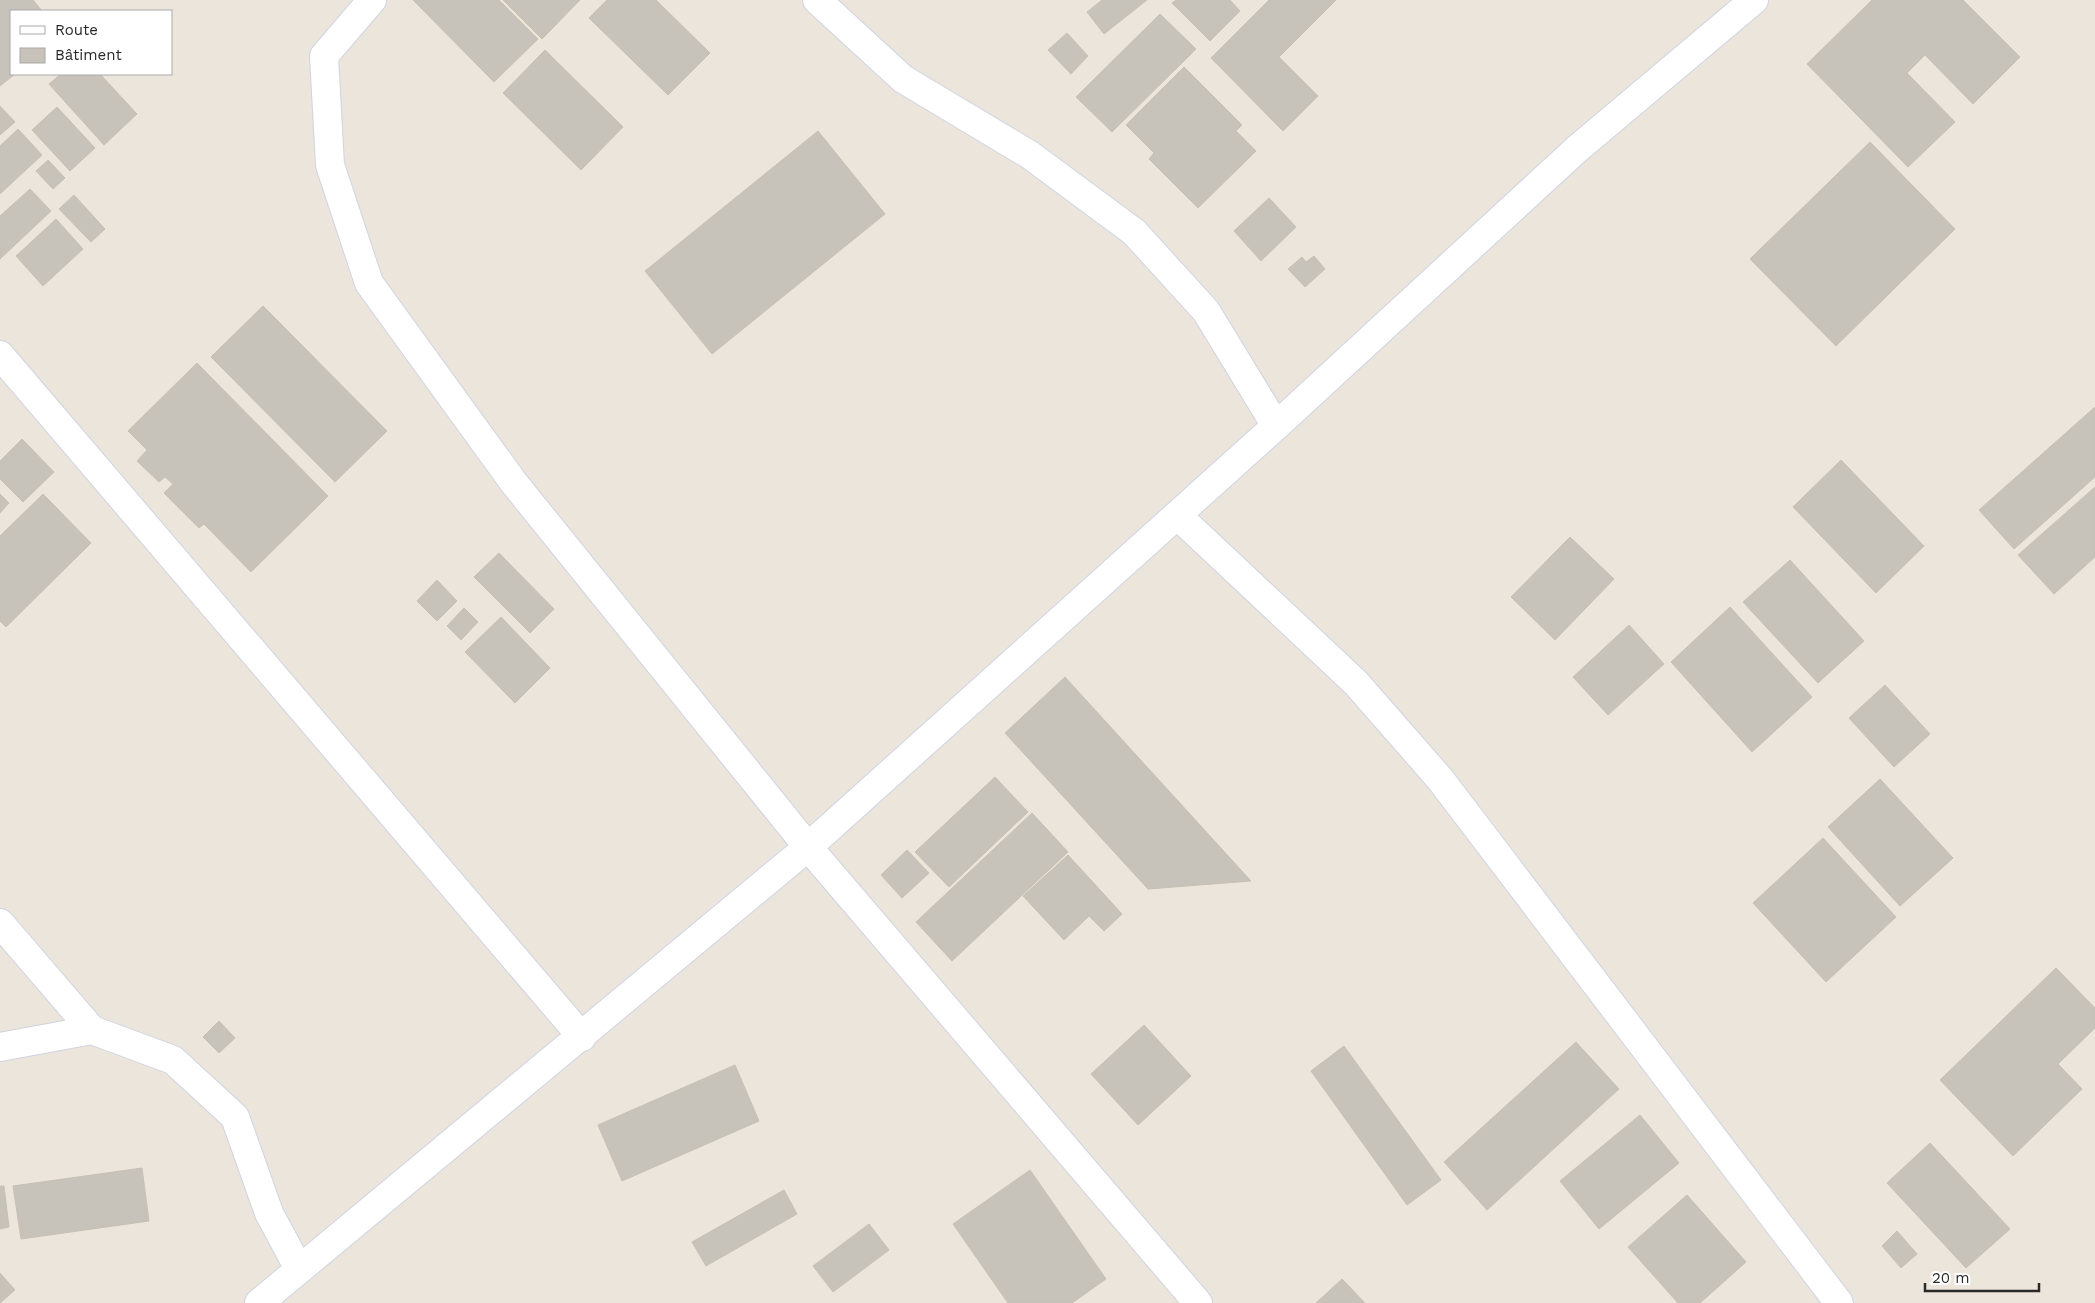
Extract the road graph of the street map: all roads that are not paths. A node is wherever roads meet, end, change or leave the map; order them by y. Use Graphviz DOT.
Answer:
graph roads {
  1 [pos="372,0"];
  2 [pos="817,0"];
  3 [pos="1754,0"];
  4 [pos="0,355"];
  5 [pos="1276,426"];
  6 [pos="1177,515"];
  7 [pos="808,847"];
  8 [pos="0,923"];
  9 [pos="92,1030"];
  10 [pos="582,1037"];
  11 [pos="0,1046"];
  12 [pos="299,1268"];
  13 [pos="259,1303"];
  14 [pos="1198,1303"];
  15 [pos="1840,1303"];
  1 -- 7 [label="street"];
  2 -- 5 [label="street"];
  3 -- 5 [label="street"];
  4 -- 10 [label="street"];
  5 -- 6 [label="street"];
  6 -- 7 [label="street"];
  6 -- 15 [label="street"];
  7 -- 10 [label="street"];
  7 -- 14 [label="street"];
  8 -- 9 [label="street"];
  9 -- 11 [label="street"];
  9 -- 12 [label="street"];
  10 -- 12 [label="street"];
  12 -- 13 [label="street"];
}
